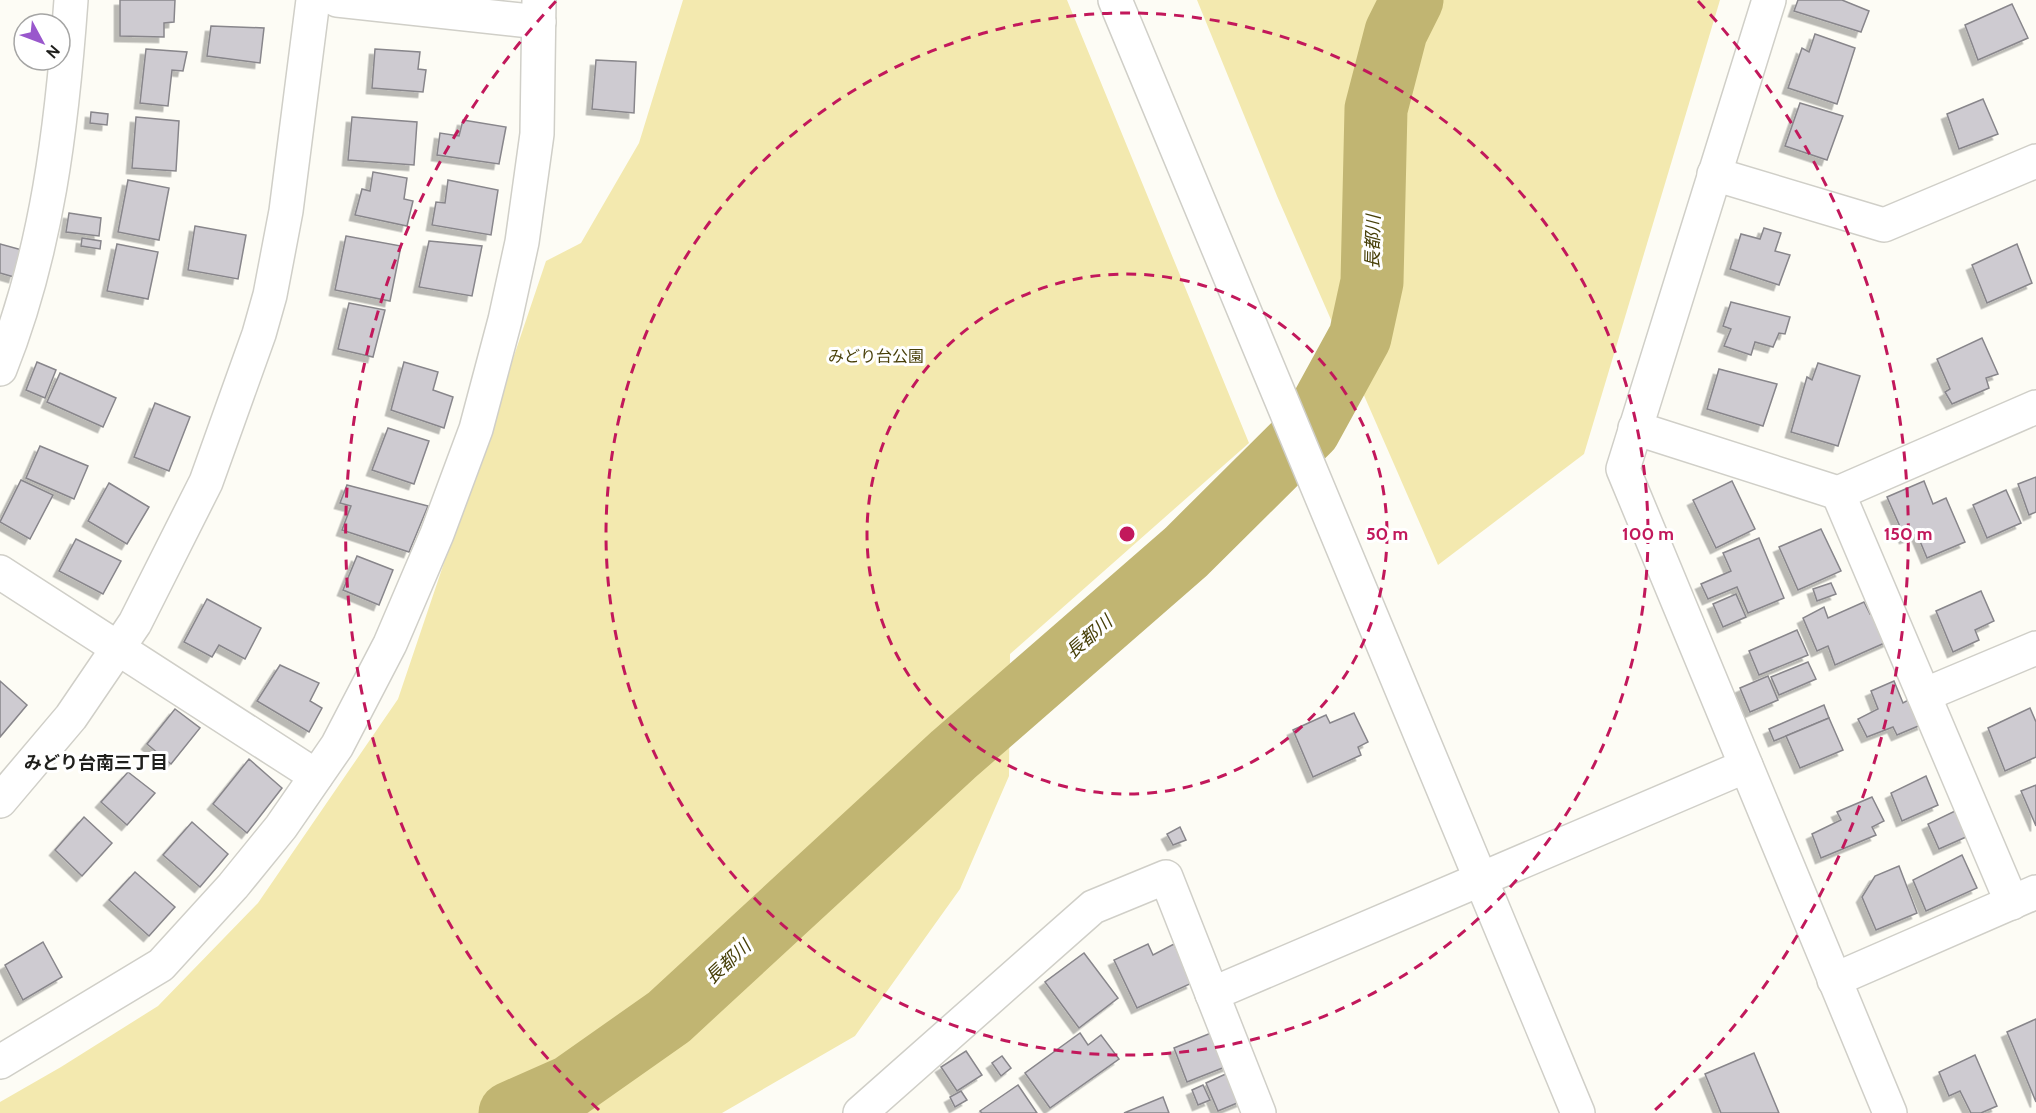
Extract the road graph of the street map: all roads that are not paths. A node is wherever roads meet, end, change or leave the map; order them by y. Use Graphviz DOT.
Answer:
graph roads {
  1 [pos="71,0"];
  2 [pos="313,0"];
  3 [pos="337,0"];
  4 [pos="1115,0"];
  5 [pos="1769,0"];
  6 [pos="539,11"];
  7 [pos="2036,161"];
  8 [pos="1714,174"];
  9 [pos="0,369"];
  10 [pos="2036,407"];
  11 [pos="1635,428"];
  12 [pos="1838,493"];
  13 [pos="0,572"];
  14 [pos="2036,648"];
  15 [pos="117,650"];
  16 [pos="1924,695"];
  17 [pos="1746,766"];
  18 [pos="316,776"];
  19 [pos="0,801"];
  20 [pos="1481,879"];
  21 [pos="2024,897"];
  22 [pos="1834,980"];
  23 [pos="1212,994"];
  24 [pos="0,1062"];
  25 [pos="860,1113"];
  26 [pos="1259,1113"];
  27 [pos="1578,1113"];
  28 [pos="1890,1113"];
  1 -- 9 [label="street"];
  2 -- 15 [label="street"];
  3 -- 6 [label="street"];
  4 -- 20 [label="street"];
  5 -- 8 [label="street"];
  6 -- 18 [label="street"];
  7 -- 8 [label="street"];
  8 -- 11 [label="street"];
  10 -- 12 [label="street"];
  11 -- 12 [label="street"];
  11 -- 17 [label="street"];
  12 -- 16 [label="street"];
  13 -- 15 [label="street"];
  14 -- 16 [label="street"];
  15 -- 18 [label="street"];
  15 -- 19 [label="street"];
  16 -- 21 [label="street"];
  17 -- 20 [label="street"];
  17 -- 22 [label="street"];
  18 -- 24 [label="street"];
  20 -- 23 [label="street"];
  20 -- 27 [label="street"];
  21 -- 22 [label="street"];
  22 -- 28 [label="street"];
  23 -- 25 [label="street"];
  23 -- 26 [label="street"];
}
